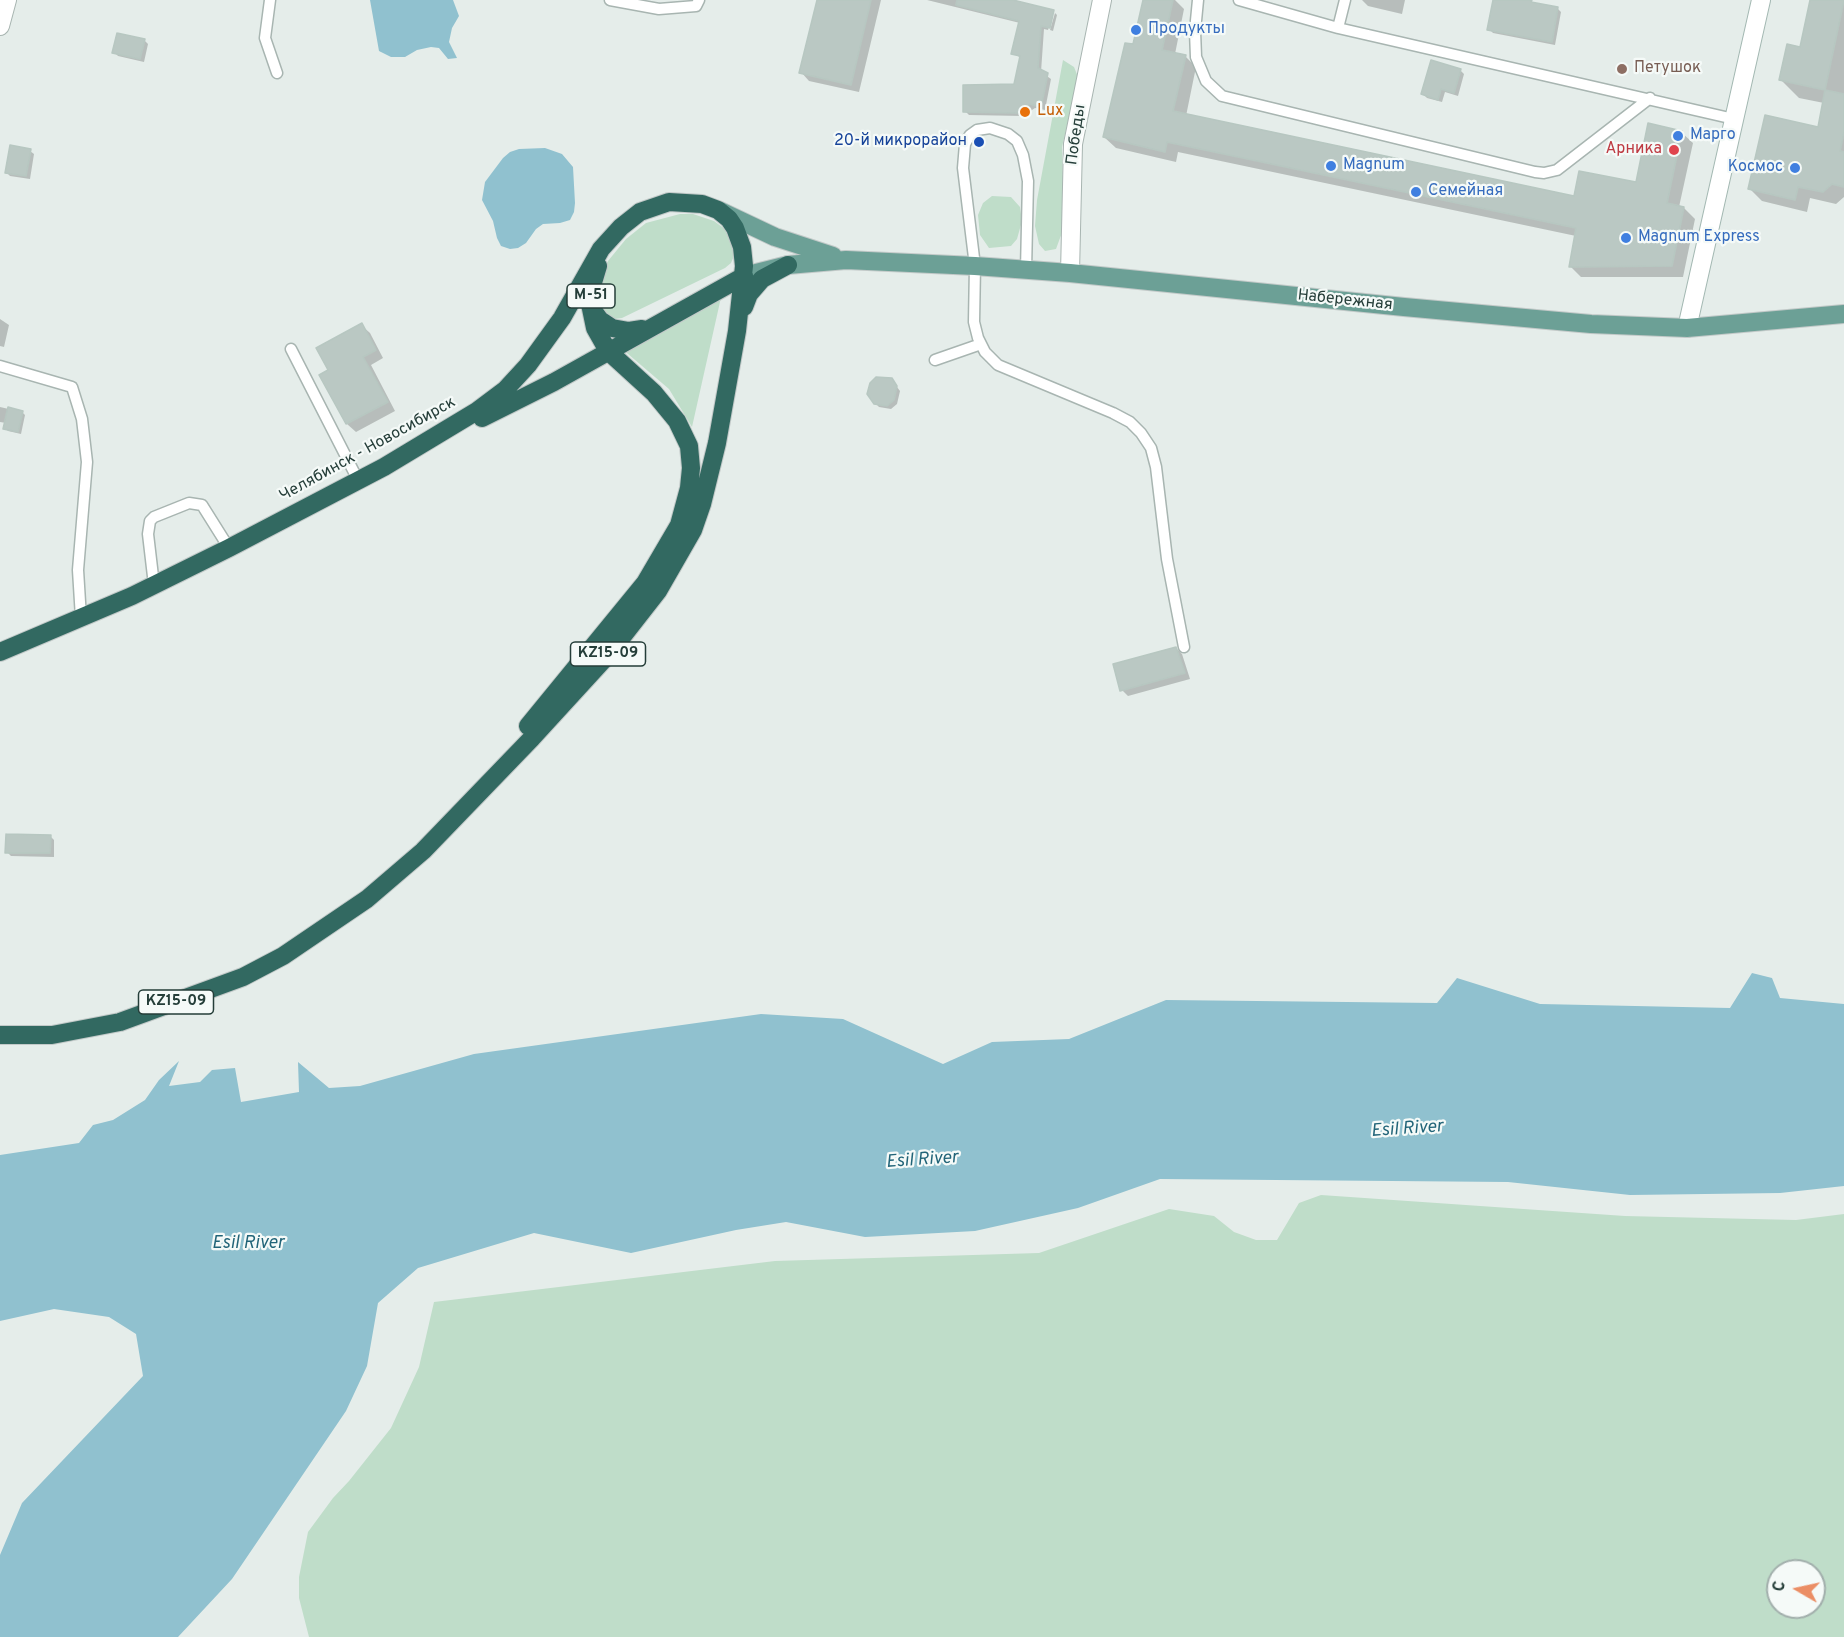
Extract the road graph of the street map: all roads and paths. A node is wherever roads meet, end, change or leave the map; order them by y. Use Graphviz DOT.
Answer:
graph roads {
  1 [pos="7,0"];
  2 [pos="270,0"];
  3 [pos="610,0"];
  4 [pos="699,0"];
  5 [pos="1102,0"];
  6 [pos="1198,0"];
  7 [pos="1239,0"];
  8 [pos="1345,0"];
  9 [pos="1761,0"];
  10 [pos="0,26"];
  11 [pos="1338,28"];
  12 [pos="277,73"];
  13 [pos="1650,98"];
  14 [pos="1734,119"];
  15 [pos="717,210"];
  16 [pos="609,239"];
  17 [pos="846,260"];
  18 [pos="788,265"];
  19 [pos="975,266"];
  20 [pos="1026,270"];
  21 [pos="1070,273"];
  22 [pos="744,276"];
  23 [pos="590,304"];
  24 [pos="1844,314"];
  25 [pos="656,324"];
  26 [pos="1687,328"];
  27 [pos="737,331"];
  28 [pos="981,344"];
  29 [pos="291,349"];
  30 [pos="608,351"];
  31 [pos="935,360"];
  32 [pos="0,366"];
  33 [pos="384,467"];
  34 [pos="358,480"];
  35 [pos="229,548"];
  36 [pos="154,585"];
  37 [pos="81,618"];
  38 [pos="1184,647"];
  39 [pos="0,652"];
  40 [pos="313,937"];
  41 [pos="0,1035"];
  1 -- 10 [label="main road"];
  2 -- 12 [label="lane"];
  3 -- 4 [label="lane"];
  5 -- 21 [label="main road, Победы"];
  6 -- 13 [label="lane"];
  7 -- 11 [label="lane"];
  8 -- 11 [label="lane"];
  9 -- 14 [label="main road"];
  11 -- 13 [label="lane"];
  13 -- 14 [label="lane"];
  14 -- 26 [label="main road"];
  15 -- 16 [label="highway, Челябинск - Новосибирск"];
  15 -- 17 [label="main road, Набережная"];
  15 -- 22 [label="highway, KZ15-09"];
  16 -- 23 [label="highway, M-51"];
  16 -- 33 [label="highway, Челябинск - Новосибирск"];
  17 -- 18 [label="main road, Набережная"];
  17 -- 19 [label="main road, Набережная"];
  18 -- 22 [label="main road, Набережная"];
  18 -- 27 [label="highway"];
  19 -- 20 [label="main road, Набережная"];
  19 -- 20 [label="lane"];
  19 -- 28 [label="lane"];
  20 -- 21 [label="main road, Набережная"];
  21 -- 26 [label="main road, Набережная"];
  22 -- 25 [label="highway"];
  22 -- 27 [label="highway, KZ15-09"];
  23 -- 25 [label="highway"];
  23 -- 30 [label="highway, M-51"];
  24 -- 26 [label="main road, Набережная"];
  25 -- 30 [label="highway"];
  27 -- 40 [label="highway, KZ15-09"];
  28 -- 31 [label="lane"];
  28 -- 38 [label="lane"];
  29 -- 34 [label="lane"];
  30 -- 33 [label="highway"];
  30 -- 40 [label="highway, KZ15-09"];
  32 -- 37 [label="lane"];
  33 -- 34 [label="highway, Челябинск - Новосибирск"];
  34 -- 35 [label="highway, Челябинск - Новосибирск"];
  35 -- 36 [label="highway, Челябинск - Новосибирск"];
  35 -- 36 [label="lane"];
  36 -- 37 [label="highway, Челябинск - Новосибирск"];
  37 -- 39 [label="highway, Челябинск - Новосибирск"];
  40 -- 41 [label="highway, KZ15-09"];
}
